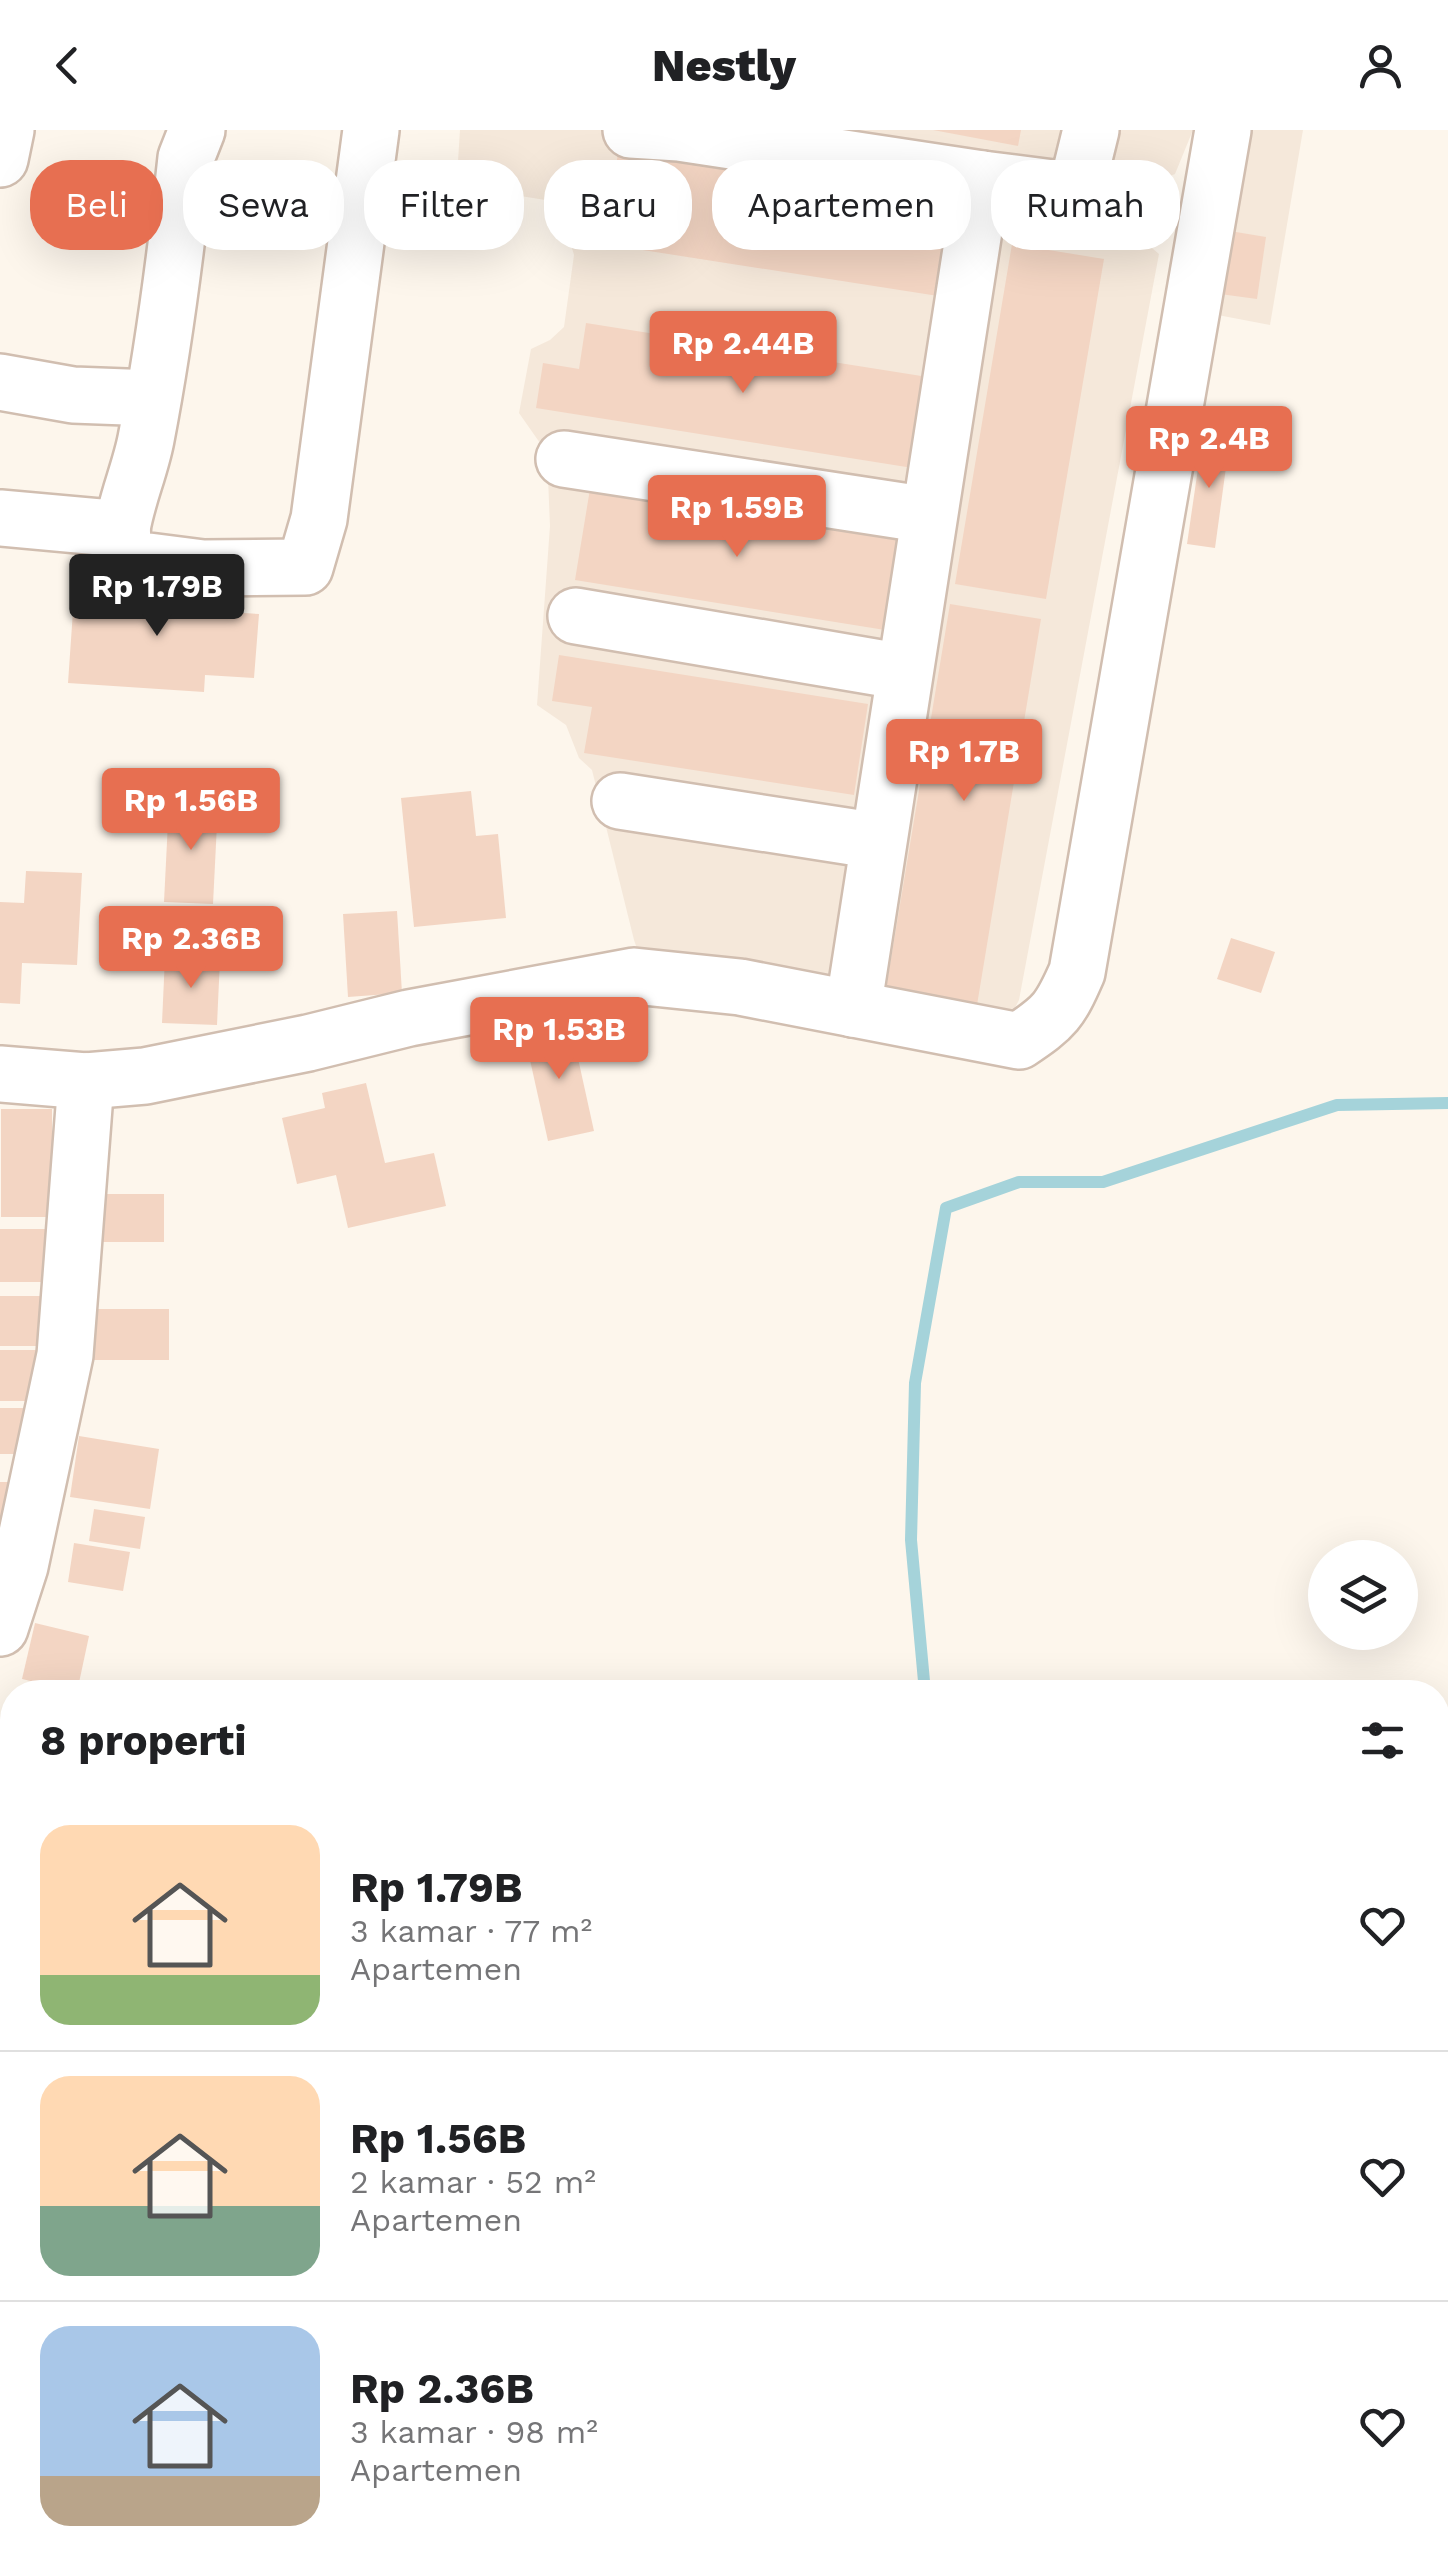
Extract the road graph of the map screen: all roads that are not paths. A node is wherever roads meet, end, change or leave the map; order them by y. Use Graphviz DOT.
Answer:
graph roads {
  1 [pos="6,130"];
  2 [pos="197,130"];
  3 [pos="371,130"];
  4 [pos="630,130"];
  5 [pos="1091,130"];
  6 [pos="1222,130"];
  7 [pos="0,158"];
  8 [pos="982,179"];
  9 [pos="0,382"];
  10 [pos="153,398"];
  11 [pos="564,459"];
  12 [pos="928,515"];
  13 [pos="0,518"];
  14 [pos="122,528"];
  15 [pos="576,616"];
  16 [pos="904,672"];
  17 [pos="620,801"];
  18 [pos="878,841"];
  19 [pos="853,1009"];
  20 [pos="0,1074"];
  21 [pos="86,1080"];
  22 [pos="10,1565"];
  23 [pos="0,1628"];
  1 -- 7 [label="street"];
  2 -- 10 [label="street"];
  3 -- 14 [label="street"];
  4 -- 8 [label="street"];
  5 -- 8 [label="street"];
  6 -- 19 [label="street"];
  8 -- 12 [label="street"];
  9 -- 10 [label="street"];
  10 -- 14 [label="street"];
  11 -- 12 [label="street"];
  12 -- 16 [label="street"];
  13 -- 14 [label="street"];
  15 -- 16 [label="street"];
  16 -- 18 [label="street"];
  17 -- 18 [label="street"];
  18 -- 19 [label="street"];
  19 -- 21 [label="street"];
  20 -- 21 [label="street"];
  21 -- 22 [label="street"];
  22 -- 23 [label="street"];
}
